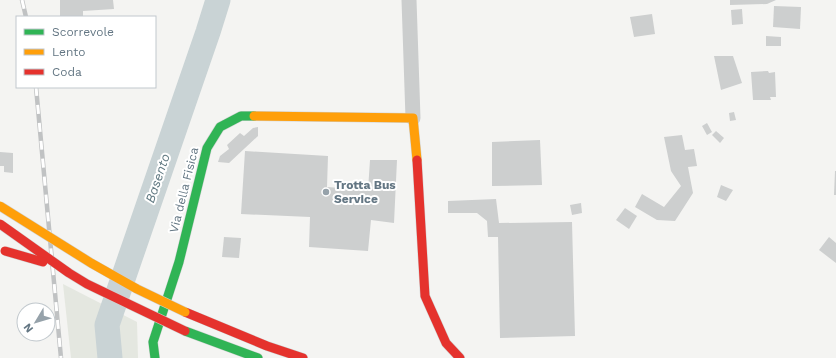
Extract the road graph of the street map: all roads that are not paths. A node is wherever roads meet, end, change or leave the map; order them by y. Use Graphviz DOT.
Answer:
graph roads {
  1 [pos="409,0"];
  2 [pos="413,118"];
  3 [pos="0,206"];
  4 [pos="0,224"];
  5 [pos="3,251"];
  6 [pos="69,273"];
  7 [pos="155,358"];
  8 [pos="258,358"];
  9 [pos="303,358"];
  10 [pos="460,358"];
  1 -- 2 [label="street"];
  2 -- 7 [label="main road, Via della Fisica"];
  2 -- 10 [label="main road"];
  3 -- 9 [label="main road, bridge"];
  4 -- 6 [label="main road, bridge"];
  5 -- 6 [label="main road, bridge"];
  6 -- 8 [label="main road, bridge"];
}
